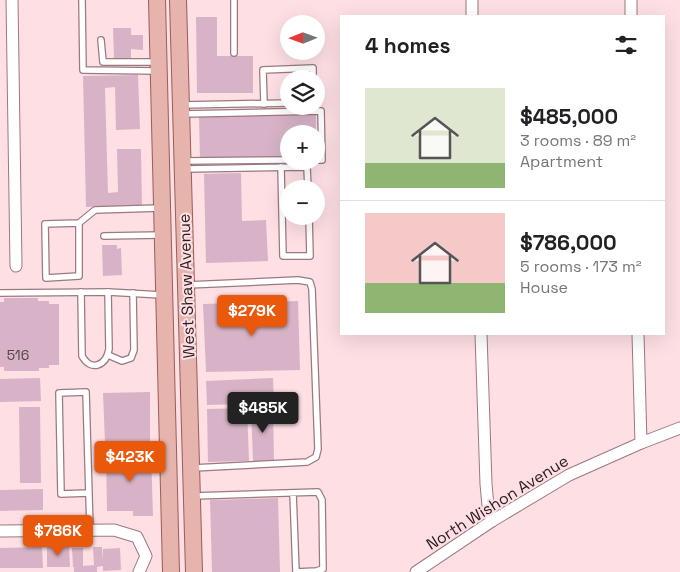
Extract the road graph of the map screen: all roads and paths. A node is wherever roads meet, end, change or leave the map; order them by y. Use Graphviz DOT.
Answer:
graph roads {
  1 [pos="12,0"];
  2 [pos="82,0"];
  3 [pos="157,0"];
  4 [pos="178,0"];
  5 [pos="234,0"];
  6 [pos="472,0"];
  7 [pos="631,0"];
  8 [pos="472,15"];
  9 [pos="631,15"];
  10 [pos="101,40"];
  11 [pos="234,53"];
  12 [pos="159,66"];
  13 [pos="313,70"];
  14 [pos="280,103"];
  15 [pos="264,104"];
  16 [pos="181,110"];
  17 [pos="321,125"];
  18 [pos="280,160"];
  19 [pos="182,165"];
  20 [pos="280,167"];
  21 [pos="162,208"];
  22 [pos="79,223"];
  23 [pos="282,225"];
  24 [pos="309,225"];
  25 [pos="163,235"];
  26 [pos="104,236"];
  27 [pos="16,266"];
  28 [pos="186,286"];
  29 [pos="0,292"];
  30 [pos="81,292"];
  31 [pos="108,292"];
  32 [pos="133,293"];
  33 [pos="164,295"];
  34 [pos="481,335"];
  35 [pos="638,335"];
  36 [pos="108,355"];
  37 [pos="680,428"];
  38 [pos="641,443"];
  39 [pos="191,468"];
  40 [pos="293,492"];
  41 [pos="88,493"];
  42 [pos="191,496"];
  43 [pos="492,521"];
  44 [pos="90,530"];
  45 [pos="0,531"];
  46 [pos="139,572"];
  47 [pos="171,572"];
  48 [pos="194,572"];
  49 [pos="416,572"];
  1 -- 27 [label="street"];
  2 -- 12 [label="lane"];
  3 -- 12 [label="main road, West Shaw Avenue"];
  4 -- 16 [label="main road, West Shaw Avenue"];
  5 -- 11 [label="lane"];
  6 -- 8 [label="street"];
  7 -- 9 [label="street"];
  10 -- 12 [label="lane"];
  12 -- 21 [label="main road, West Shaw Avenue"];
  13 -- 15 [label="lane"];
  14 -- 15 [label="lane"];
  15 -- 16 [label="lane"];
  16 -- 17 [label="lane"];
  16 -- 19 [label="main road, West Shaw Avenue"];
  18 -- 19 [label="lane"];
  19 -- 20 [label="lane"];
  19 -- 28 [label="main road, West Shaw Avenue"];
  21 -- 22 [label="lane"];
  21 -- 25 [label="main road, West Shaw Avenue"];
  22 -- 22 [label="lane"];
  23 -- 24 [label="lane"];
  25 -- 26 [label="lane"];
  25 -- 33 [label="main road, West Shaw Avenue"];
  28 -- 39 [label="main road, West Shaw Avenue"];
  28 -- 39 [label="lane"];
  29 -- 30 [label="lane"];
  30 -- 31 [label="lane"];
  30 -- 36 [label="lane"];
  31 -- 32 [label="lane"];
  31 -- 36 [label="lane"];
  32 -- 33 [label="lane"];
  32 -- 36 [label="lane"];
  33 -- 47 [label="main road, West Shaw Avenue"];
  34 -- 43 [label="street"];
  35 -- 38 [label="street"];
  37 -- 38 [label="street, North Wishon Avenue"];
  38 -- 43 [label="street, North Wishon Avenue"];
  39 -- 42 [label="main road, West Shaw Avenue"];
  40 -- 40 [label="lane"];
  40 -- 42 [label="lane"];
  41 -- 41 [label="lane"];
  41 -- 44 [label="lane"];
  42 -- 48 [label="main road, West Shaw Avenue"];
  43 -- 49 [label="street, North Wishon Avenue"];
  44 -- 45 [label="street"];
  44 -- 46 [label="street"];
}
